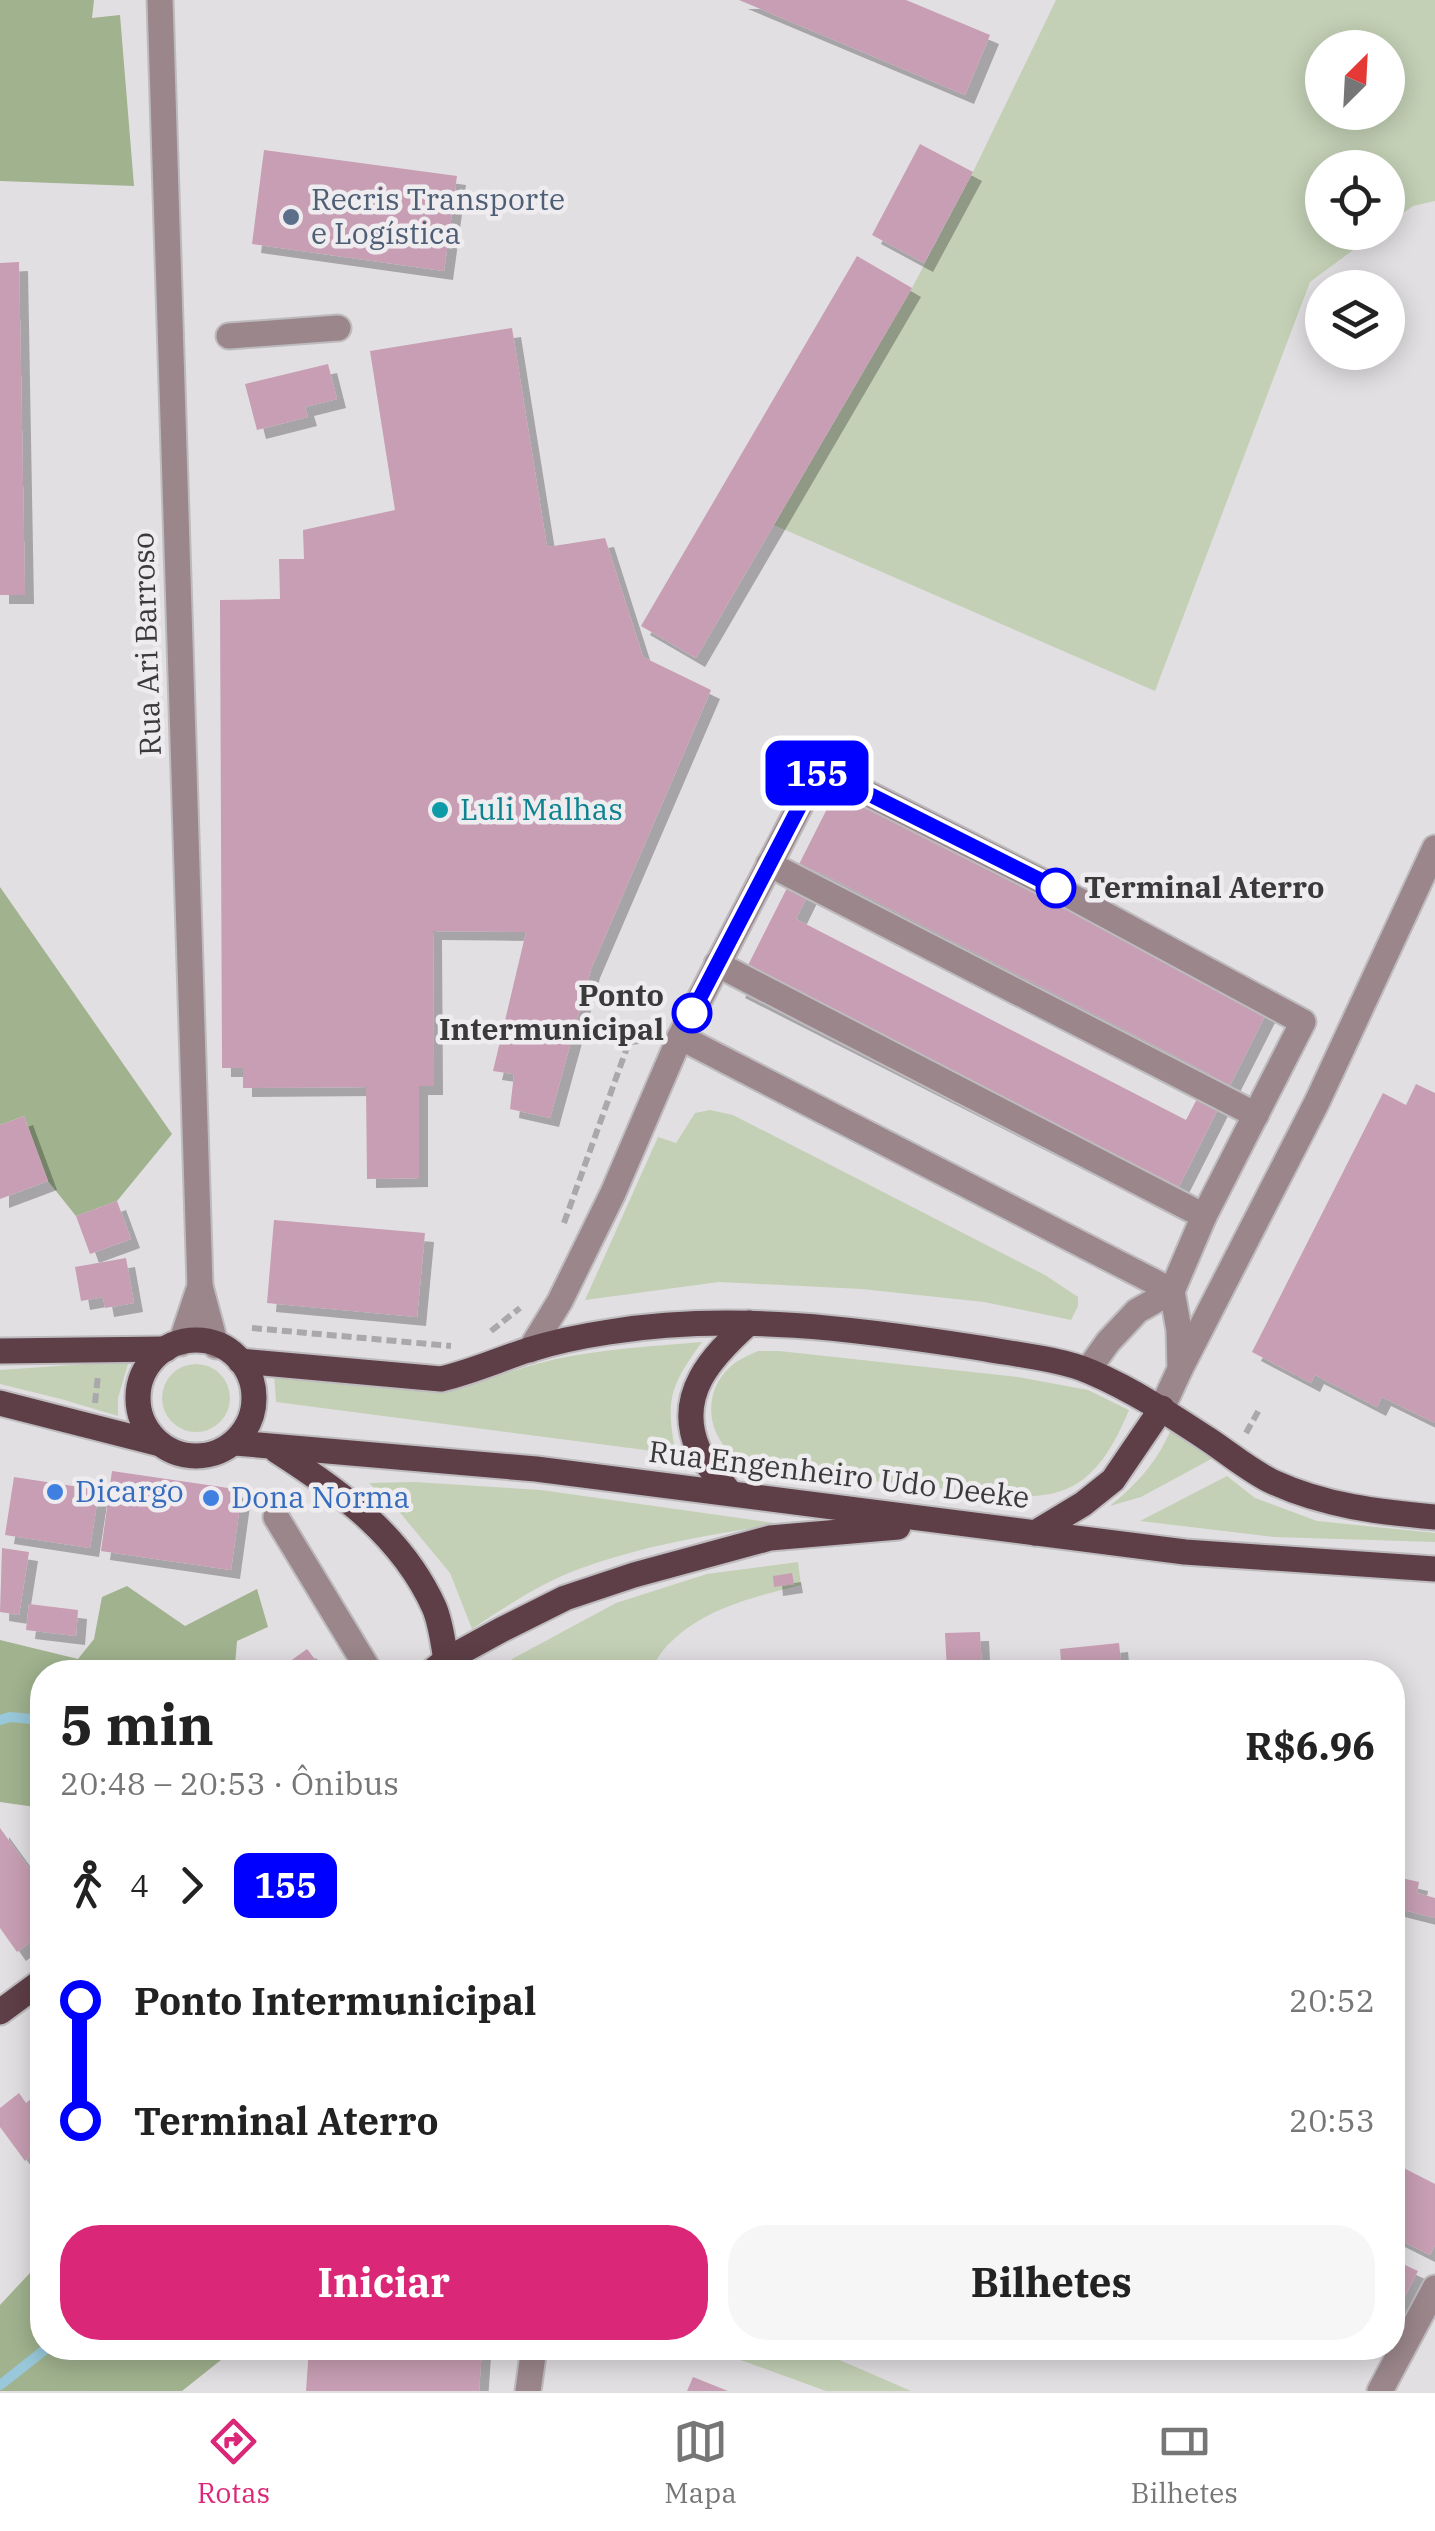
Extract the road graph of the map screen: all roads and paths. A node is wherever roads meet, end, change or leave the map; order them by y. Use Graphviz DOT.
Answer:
graph roads {
  1 [pos="160,0"];
  2 [pos="338,328"];
  3 [pos="229,336"];
  4 [pos="1435,848"];
  5 [pos="769,864"];
  6 [pos="718,964"];
  7 [pos="680,1037"];
  8 [pos="1256,1115"];
  9 [pos="1204,1216"];
  10 [pos="564,1224"];
  11 [pos="200,1286"];
  12 [pos="1172,1290"];
  13 [pos="527,1301"];
  14 [pos="749,1323"];
  15 [pos="252,1328"];
  16 [pos="487,1333"];
  17 [pos="464,1343"];
  18 [pos="173,1346"];
  19 [pos="216,1346"];
  20 [pos="530,1350"];
  21 [pos="0,1351"];
  22 [pos="240,1361"];
  23 [pos="100,1364"];
  24 [pos="1180,1369"];
  25 [pos="1088,1370"];
  26 [pos="0,1404"];
  27 [pos="1162,1408"];
  28 [pos="1260,1408"];
  29 [pos="94,1409"];
  30 [pos="1244,1436"];
  31 [pos="235,1443"];
  32 [pos="163,1444"];
  33 [pos="271,1447"];
  34 [pos="730,1493"];
  35 [pos="1435,1516"];
  36 [pos="276,1517"];
  37 [pos="948,1522"];
  38 [pos="1035,1533"];
  39 [pos="1435,1568"];
  40 [pos="363,1660"];
  41 [pos="442,1660"];
  42 [pos="457,1660"];
  43 [pos="30,1990"];
  44 [pos="0,2012"];
  45 [pos="1435,2288"];
  46 [pos="1405,2344"];
  47 [pos="532,2360"];
  48 [pos="1397,2360"];
  49 [pos="528,2391"];
  50 [pos="1380,2391"];
  1 -- 11 [label="street, Rua Ari Barroso"];
  2 -- 3 [label="street"];
  4 -- 24 [label="street"];
  5 -- 6 [label="street"];
  5 -- 8 [label="street"];
  5 -- 8 [label="street"];
  6 -- 7 [label="street"];
  6 -- 9 [label="street"];
  7 -- 10 [label="path"];
  7 -- 12 [label="street"];
  7 -- 20 [label="street"];
  8 -- 9 [label="street"];
  9 -- 12 [label="street"];
  11 -- 18 [label="street, Rua Ari Barroso"];
  11 -- 19 [label="street, Rua Ari Barroso"];
  12 -- 24 [label="street"];
  12 -- 25 [label="street"];
  13 -- 16 [label="path"];
  14 -- 20 [label="main road"];
  14 -- 25 [label="main road"];
  14 -- 34 [label="main road"];
  15 -- 17 [label="path"];
  18 -- 19 [label="main road"];
  18 -- 21 [label="main road"];
  18 -- 32 [label="main road"];
  19 -- 22 [label="main road"];
  20 -- 22 [label="main road"];
  22 -- 31 [label="main road"];
  23 -- 29 [label="path"];
  24 -- 27 [label="street"];
  25 -- 27 [label="main road"];
  26 -- 32 [label="main road"];
  27 -- 35 [label="main road"];
  27 -- 38 [label="main road"];
  28 -- 30 [label="path"];
  31 -- 32 [label="main road"];
  31 -- 33 [label="main road, Rua Engenheiro Udo Deeke"];
  33 -- 34 [label="main road, Rua Engenheiro Udo Deeke"];
  33 -- 41 [label="main road"];
  34 -- 37 [label="main road, Rua Engenheiro Udo Deeke"];
  36 -- 40 [label="street"];
  37 -- 38 [label="main road, Rua Engenheiro Udo Deeke"];
  37 -- 42 [label="main road"];
  38 -- 39 [label="main road, Rua Engenheiro Udo Deeke"];
  43 -- 44 [label="main road"];
  45 -- 46 [label="street"];
  47 -- 49 [label="street"];
  48 -- 50 [label="street"];
}
